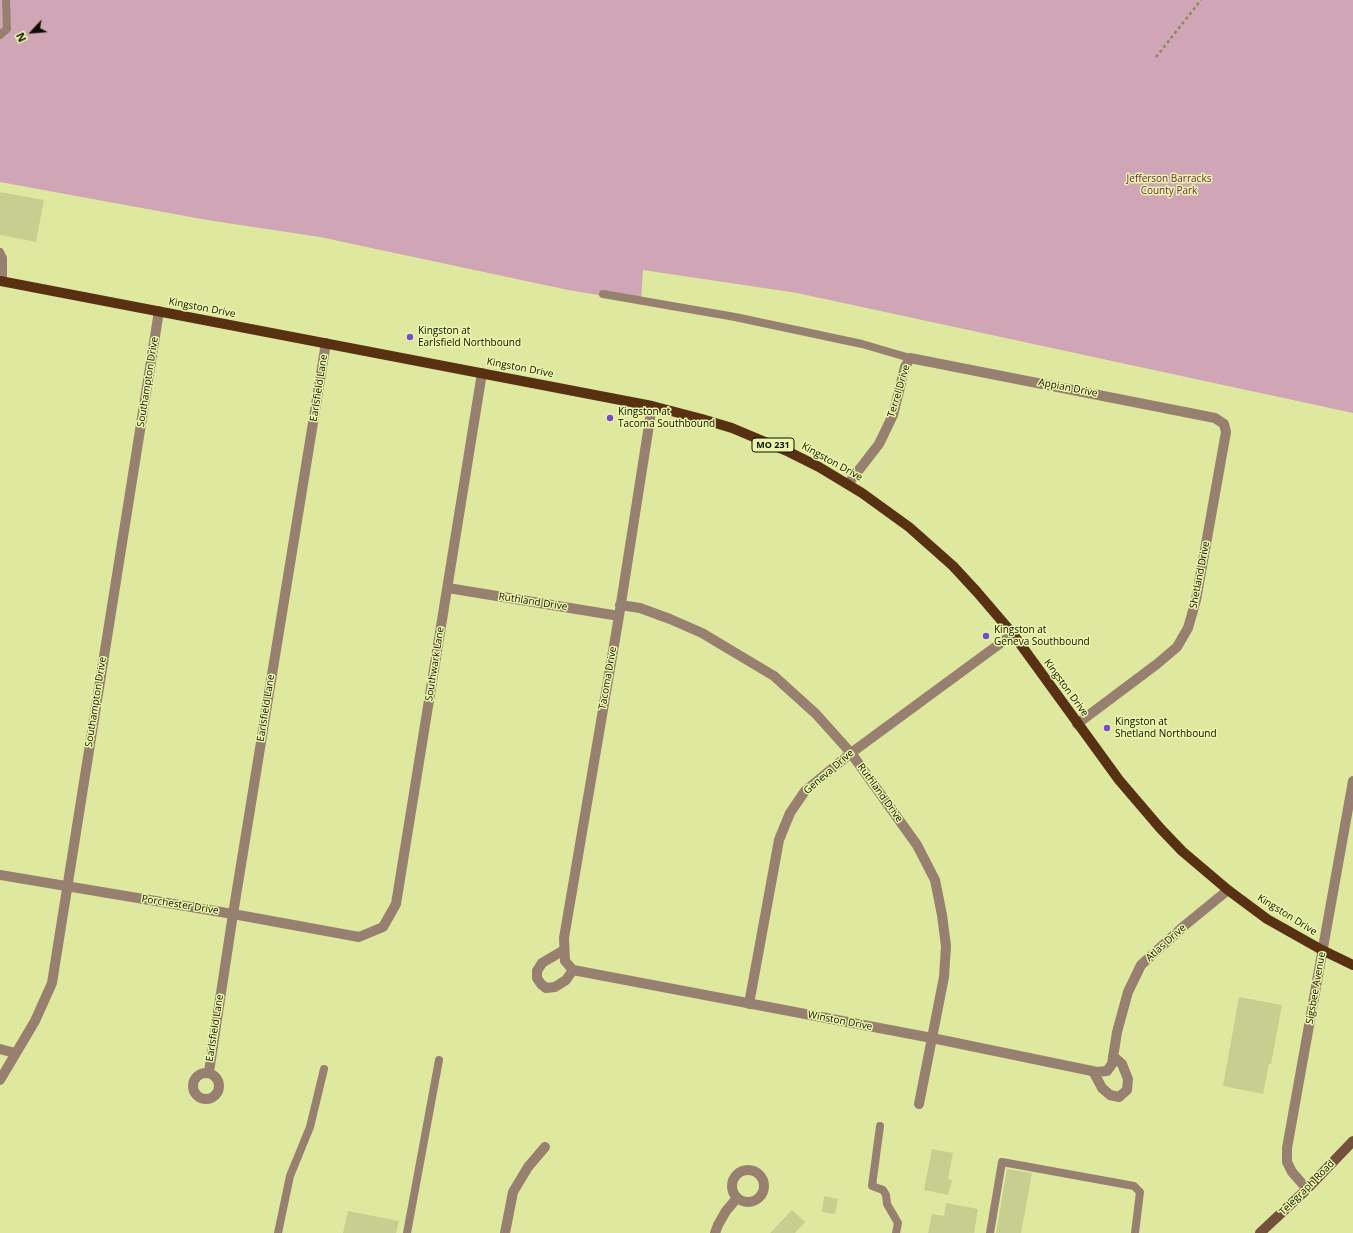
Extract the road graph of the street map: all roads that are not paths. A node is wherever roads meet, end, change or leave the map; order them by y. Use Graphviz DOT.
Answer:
graph roads {
  1 [pos="6,0"];
  2 [pos="0,35"];
  3 [pos="0,252"];
  4 [pos="2,281"];
  5 [pos="603,294"];
  6 [pos="159,312"];
  7 [pos="326,343"];
  8 [pos="910,358"];
  9 [pos="482,373"];
  10 [pos="652,406"];
  11 [pos="1224,424"];
  12 [pos="848,484"];
  13 [pos="448,588"];
  14 [pos="620,606"];
  15 [pos="619,616"];
  16 [pos="1013,634"];
  17 [pos="1077,724"];
  18 [pos="851,753"];
  19 [pos="1353,781"];
  20 [pos="0,875"];
  21 [pos="66,887"];
  22 [pos="1228,890"];
  23 [pos="232,914"];
  24 [pos="359,937"];
  25 [pos="564,950"];
  26 [pos="1322,950"];
  27 [pos="1353,965"];
  28 [pos="573,970"];
  29 [pos="749,1004"];
  30 [pos="932,1038"];
  31 [pos="0,1050"];
  32 [pos="16,1053"];
  33 [pos="1113,1056"];
  34 [pos="439,1060"];
  35 [pos="324,1069"];
  36 [pos="1107,1071"];
  37 [pos="209,1072"];
  38 [pos="1093,1072"];
  39 [pos="0,1080"];
  40 [pos="919,1104"];
  41 [pos="880,1126"];
  42 [pos="1353,1141"];
  43 [pos="545,1147"];
  44 [pos="1307,1189"];
  45 [pos="737,1198"];
  46 [pos="1263,1232"];
  47 [pos="278,1233"];
  48 [pos="407,1233"];
  49 [pos="505,1233"];
  50 [pos="715,1233"];
  51 [pos="896,1233"];
  52 [pos="990,1233"];
  53 [pos="1135,1233"];
  1 -- 2 [label="lane"];
  3 -- 4 [label="lane"];
  4 -- 6 [label="main road, Kingston Drive / MO 231"];
  5 -- 8 [label="lane"];
  6 -- 7 [label="main road, Kingston Drive / MO 231"];
  6 -- 21 [label="street, Southampton Drive"];
  7 -- 9 [label="main road, Kingston Drive / MO 231"];
  7 -- 23 [label="street, Earlsfield Lane"];
  8 -- 11 [label="street, Appian Drive"];
  8 -- 12 [label="street, Terrel Drive"];
  9 -- 10 [label="main road, Kingston Drive / MO 231"];
  9 -- 13 [label="street, Southwark Lane"];
  10 -- 12 [label="main road, Kingston Drive / MO 231"];
  10 -- 14 [label="street, Tacoma Drive"];
  11 -- 17 [label="street, Shetland Drive"];
  12 -- 16 [label="main road, Kingston Drive / MO 231"];
  13 -- 15 [label="street, Ruthland Drive"];
  13 -- 24 [label="street, Southwark Lane"];
  14 -- 15 [label="street, Tacoma Drive"];
  14 -- 18 [label="street, Ruthland Drive"];
  15 -- 25 [label="street, Tacoma Drive"];
  16 -- 17 [label="main road, Kingston Drive / MO 231"];
  16 -- 18 [label="street, Geneva Drive"];
  17 -- 22 [label="main road, Kingston Drive / MO 231"];
  18 -- 29 [label="street, Geneva Drive"];
  18 -- 30 [label="street, Ruthland Drive"];
  19 -- 26 [label="street, Sigsbee Avenue"];
  20 -- 21 [label="street, Porchester Drive"];
  21 -- 23 [label="street, Porchester Drive"];
  21 -- 32 [label="street, Southampton Drive"];
  22 -- 26 [label="main road, Kingston Drive / MO 231"];
  22 -- 33 [label="street, Atlas Drive"];
  23 -- 24 [label="street, Porchester Drive"];
  23 -- 37 [label="street, Earlsfield Lane"];
  25 -- 28 [label="street, Tacoma Drive"];
  25 -- 28 [label="street"];
  26 -- 27 [label="main road, Kingston Drive / MO 231"];
  26 -- 44 [label="street, Sigsbee Avenue"];
  28 -- 29 [label="street, Winston Drive"];
  29 -- 30 [label="street, Winston Drive"];
  30 -- 38 [label="street, Winston Drive"];
  30 -- 40 [label="street, Ruthland Drive"];
  31 -- 32 [label="street"];
  32 -- 39 [label="street, Southampton Drive"];
  33 -- 36 [label="street, Atlas Drive"];
  33 -- 38 [label="street"];
  34 -- 48 [label="lane"];
  35 -- 47 [label="lane"];
  36 -- 38 [label="street, Winston Drive"];
  41 -- 51 [label="lane"];
  42 -- 44 [label="main road, Telegraph Road"];
  43 -- 49 [label="street"];
  44 -- 46 [label="main road, Telegraph Road"];
  45 -- 50 [label="street"];
  52 -- 53 [label="lane"];
}
